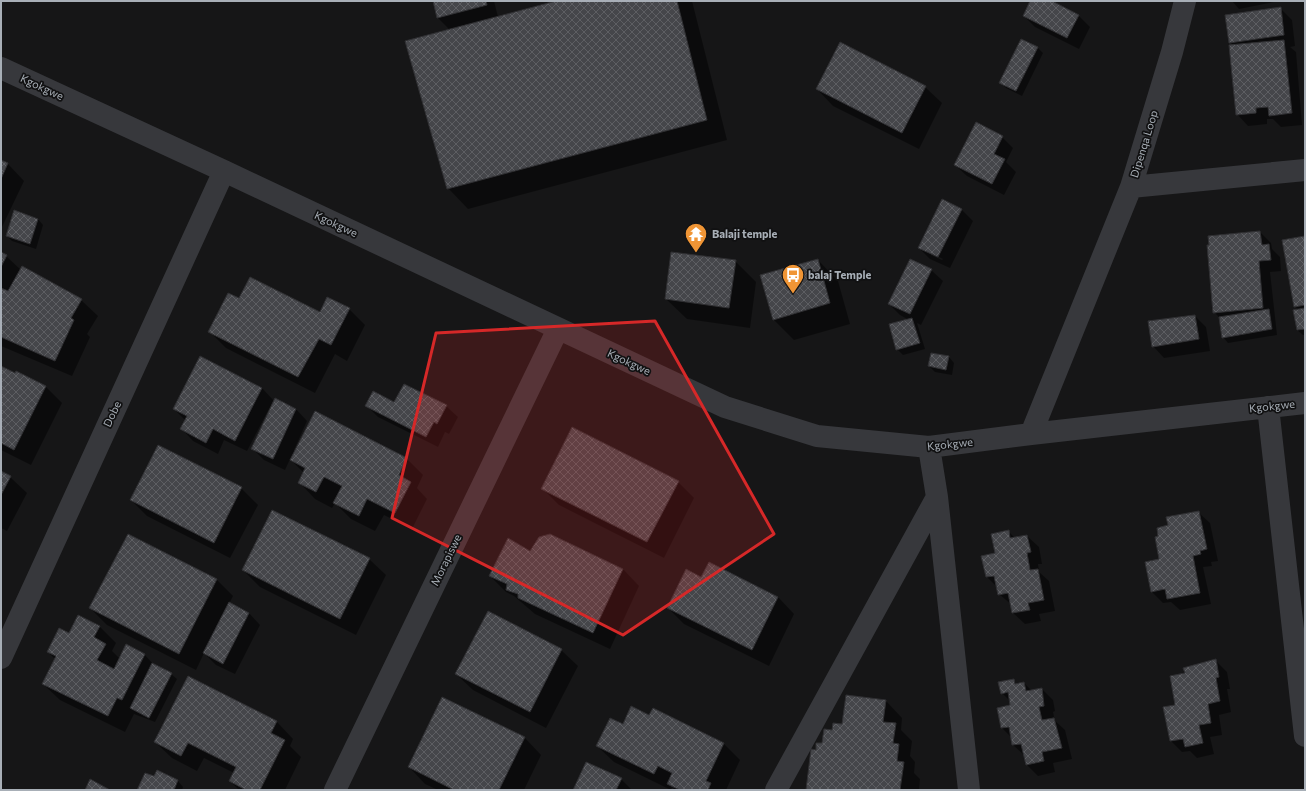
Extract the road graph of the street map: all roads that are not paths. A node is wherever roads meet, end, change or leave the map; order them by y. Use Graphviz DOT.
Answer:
graph roads {
  1 [pos="1185,1"];
  2 [pos="1,68"];
  3 [pos="1305,170"];
  4 [pos="224,171"];
  5 [pos="1131,188"];
  6 [pos="558,329"];
  7 [pos="1305,403"];
  8 [pos="1268,407"];
  9 [pos="1031,434"];
  10 [pos="929,447"];
  11 [pos="937,498"];
  12 [pos="1,658"];
  13 [pos="1305,736"];
  14 [pos="334,790"];
  15 [pos="776,790"];
  16 [pos="969,790"];
  1 -- 5 [label="street, Dipenqa Loop"];
  2 -- 4 [label="street, Kgokgwe"];
  3 -- 5 [label="street, Dipenqa Loop"];
  4 -- 6 [label="street, Kgokgwe"];
  4 -- 12 [label="street, Dobe"];
  5 -- 9 [label="street"];
  6 -- 10 [label="street, Kgokgwe"];
  6 -- 14 [label="street, Morapiswe"];
  7 -- 8 [label="street, Kgokgwe"];
  8 -- 9 [label="street, Kgokgwe"];
  8 -- 13 [label="street"];
  9 -- 10 [label="street, Kgokgwe"];
  10 -- 11 [label="street"];
  11 -- 15 [label="street"];
  11 -- 16 [label="street"];
}
